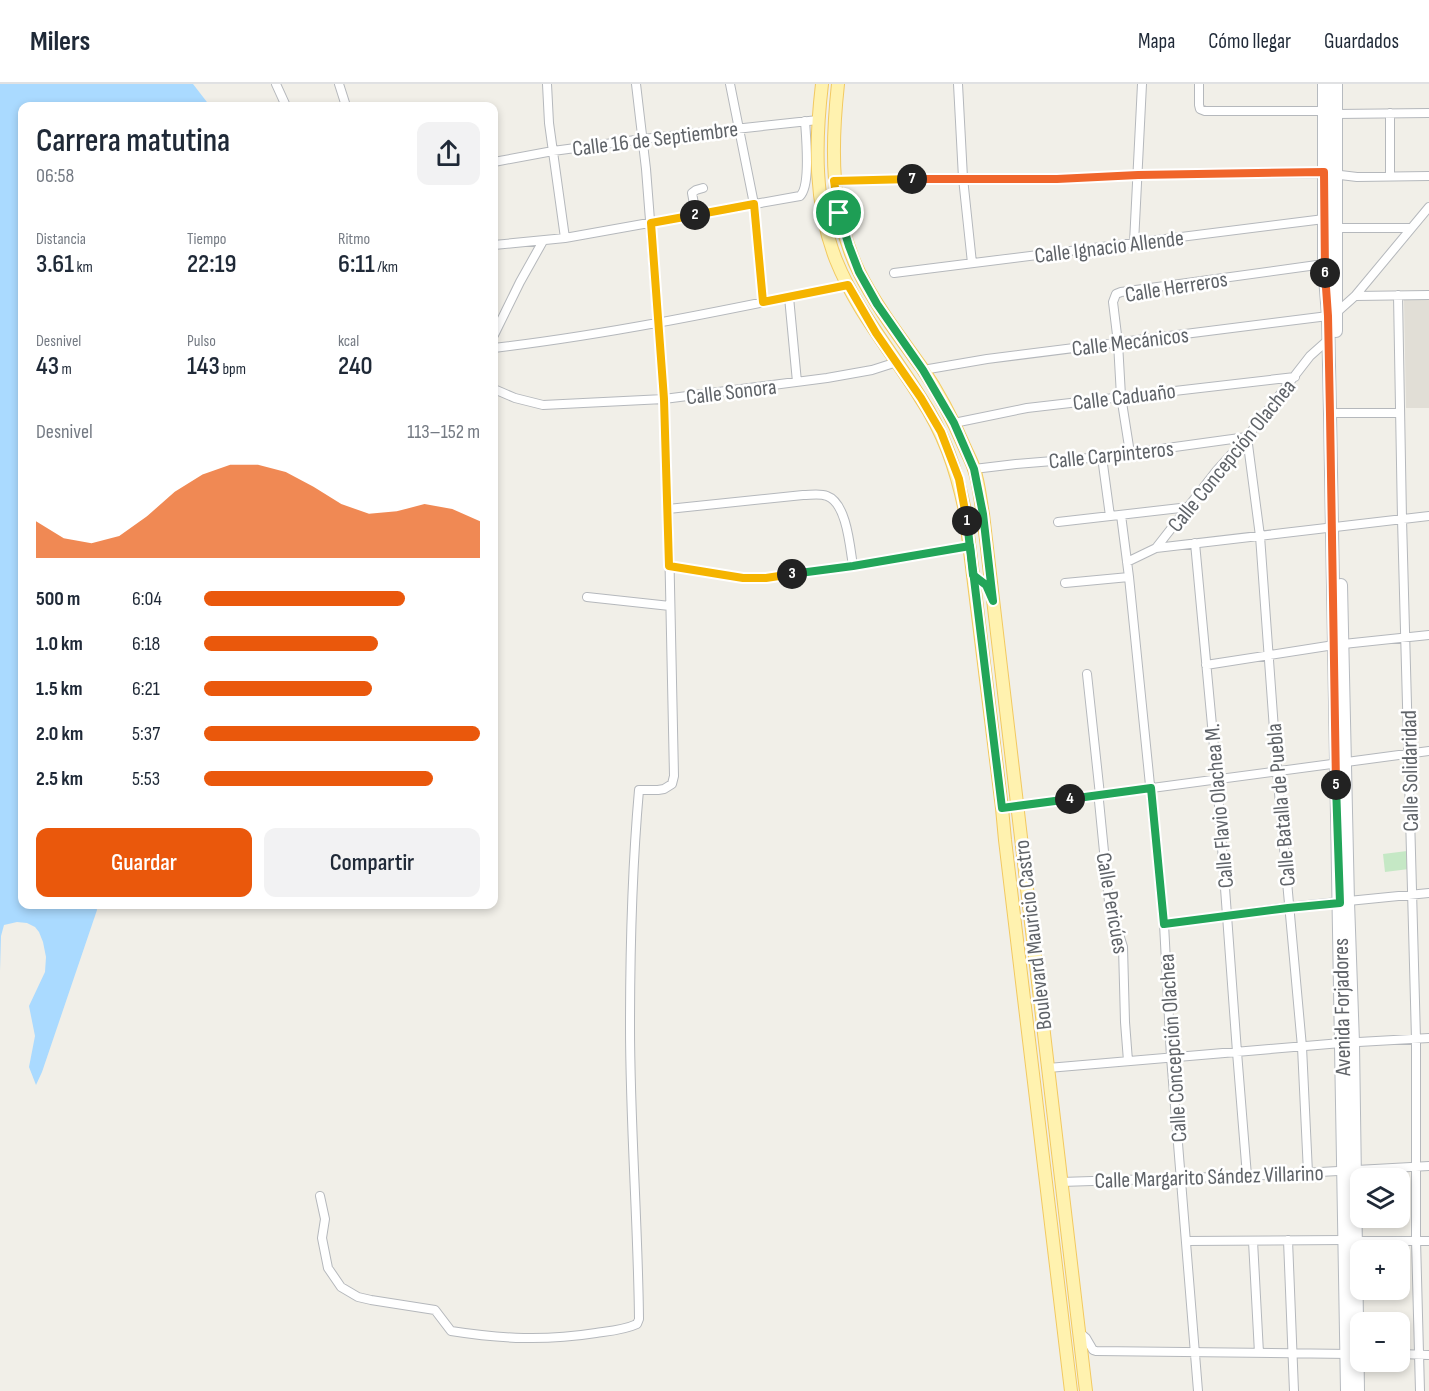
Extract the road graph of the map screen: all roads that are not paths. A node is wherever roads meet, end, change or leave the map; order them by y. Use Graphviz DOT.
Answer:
graph roads {
  1 [pos="276,84"];
  2 [pos="339,84"];
  3 [pos="547,84"];
  4 [pos="636,84"];
  5 [pos="730,84"];
  6 [pos="822,84"];
  7 [pos="838,84"];
  8 [pos="958,84"];
  9 [pos="1142,84"];
  10 [pos="1198,84"];
  11 [pos="1324,84"];
  12 [pos="1336,84"];
  13 [pos="284,102"];
  14 [pos="345,102"];
  15 [pos="1330,112"];
  16 [pos="1390,113"];
  17 [pos="1429,113"];
  18 [pos="812,120"];
  19 [pos="737,127"];
  20 [pos="643,139"];
  21 [pos="553,151"];
  22 [pos="498,161"];
  23 [pos="1330,173"];
  24 [pos="1138,175"];
  25 [pos="1390,176"];
  26 [pos="1429,176"];
  27 [pos="963,178"];
  28 [pos="834,181"];
  29 [pos="703,188"];
  30 [pos="754,204"];
  31 [pos="1429,207"];
  32 [pos="696,215"];
  33 [pos="1324,219"];
  34 [pos="651,223"];
  35 [pos="1429,224"];
  36 [pos="1414,225"];
  37 [pos="1336,228"];
  38 [pos="565,238"];
  39 [pos="543,241"];
  40 [pos="1134,243"];
  41 [pos="498,245"];
  42 [pos="972,263"];
  43 [pos="1324,264"];
  44 [pos="894,273"];
  45 [pos="848,285"];
  46 [pos="1398,295"];
  47 [pos="1429,295"];
  48 [pos="1355,296"];
  49 [pos="789,297"];
  50 [pos="763,302"];
  51 [pos="1332,314"];
  52 [pos="498,317"];
  53 [pos="657,323"];
  54 [pos="1328,340"];
  55 [pos="1118,343"];
  56 [pos="498,348"];
  57 [pos="897,362"];
  58 [pos="923,370"];
  59 [pos="1295,377"];
  60 [pos="797,382"];
  61 [pos="498,391"];
  62 [pos="1121,396"];
  63 [pos="664,399"];
  64 [pos="1400,412"];
  65 [pos="1337,413"];
  66 [pos="954,423"];
  67 [pos="1247,437"];
  68 [pos="1130,453"];
  69 [pos="1102,457"];
  70 [pos="974,469"];
  71 [pos="1189,507"];
  72 [pos="668,509"];
  73 [pos="1121,515"];
  74 [pos="1110,516"];
  75 [pos="1429,516"];
  76 [pos="1402,519"];
  77 [pos="1058,522"];
  78 [pos="1336,527"];
  79 [pos="1260,536"];
  80 [pos="1195,543"];
  81 [pos="970,546"];
  82 [pos="1156,548"];
  83 [pos="1127,562"];
  84 [pos="669,566"];
  85 [pos="853,566"];
  86 [pos="973,575"];
  87 [pos="1129,577"];
  88 [pos="1065,583"];
  89 [pos="587,597"];
  90 [pos="993,601"];
  91 [pos="670,606"];
  92 [pos="1429,635"];
  93 [pos="1406,638"];
  94 [pos="1338,645"];
  95 [pos="1268,655"];
  96 [pos="1206,665"];
  97 [pos="1087,674"];
  98 [pos="1429,751"];
  99 [pos="1409,754"];
  100 [pos="1340,762"];
  101 [pos="1277,771"];
  102 [pos="1217,779"];
  103 [pos="1151,788"];
  104 [pos="1100,795"];
  105 [pos="1018,806"];
  106 [pos="1002,808"];
  107 [pos="1429,893"];
  108 [pos="1412,895"];
  109 [pos="1344,902"];
  110 [pos="1288,908"];
  111 [pos="1227,915"];
  112 [pos="1164,924"];
  113 [pos="1429,1038"];
  114 [pos="1416,1039"];
  115 [pos="1347,1043"];
  116 [pos="1302,1047"];
  117 [pos="1237,1052"];
  118 [pos="1171,1058"];
  119 [pos="1128,1061"];
  120 [pos="1048,1068"];
  121 [pos="1429,1166"];
  122 [pos="1416,1167"];
  123 [pos="1349,1171"];
  124 [pos="1308,1173"];
  125 [pos="1247,1176"];
  126 [pos="1181,1179"];
  127 [pos="1061,1182"];
  128 [pos="320,1196"];
  129 [pos="1253,1240"];
  130 [pos="1288,1240"];
  131 [pos="1350,1240"];
  132 [pos="1410,1240"];
  133 [pos="1416,1240"];
  134 [pos="1186,1241"];
  135 [pos="1429,1241"];
  136 [pos="1079,1331"];
  137 [pos="1195,1352"];
  138 [pos="1259,1353"];
  139 [pos="1292,1353"];
  140 [pos="1350,1354"];
  141 [pos="1424,1355"];
  142 [pos="1351,1372"];
  143 [pos="1356,1372"];
  144 [pos="1071,1391"];
  145 [pos="1086,1391"];
  146 [pos="1198,1391"];
  147 [pos="1294,1391"];
  148 [pos="1347,1391"];
  149 [pos="1358,1391"];
  150 [pos="1420,1391"];
  1 -- 13 [label="street"];
  2 -- 14 [label="street"];
  3 -- 21 [label="street"];
  4 -- 20 [label="street"];
  5 -- 19 [label="street"];
  6 -- 18 [label="main road, Boulevard Mauricio Castro"];
  7 -- 28 [label="main road, Boulevard Mauricio Castro"];
  8 -- 27 [label="street"];
  9 -- 24 [label="street"];
  10 -- 15 [label="street"];
  11 -- 15 [label="main road, Avenida Forjadores"];
  12 -- 15 [label="main road, Avenida Forjadores"];
  15 -- 16 [label="street"];
  15 -- 23 [label="main road, Avenida Forjadores"];
  16 -- 17 [label="street"];
  16 -- 25 [label="street"];
  18 -- 19 [label="street, Calle 16 de Septiembre"];
  18 -- 30 [label="street"];
  18 -- 45 [label="main road, Boulevard Mauricio Castro"];
  19 -- 20 [label="street, Calle 16 de Septiembre"];
  19 -- 30 [label="street"];
  20 -- 21 [label="street, Calle 16 de Septiembre"];
  20 -- 34 [label="street"];
  21 -- 22 [label="street, Calle 16 de Septiembre"];
  21 -- 38 [label="street"];
  23 -- 24 [label="street"];
  23 -- 25 [label="street"];
  23 -- 33 [label="main road, Avenida Forjadores"];
  23 -- 37 [label="main road, Avenida Forjadores"];
  24 -- 27 [label="street"];
  24 -- 40 [label="street"];
  25 -- 26 [label="street"];
  27 -- 28 [label="street"];
  27 -- 42 [label="street"];
  28 -- 58 [label="main road, Boulevard Mauricio Castro"];
  29 -- 32 [label="street"];
  30 -- 32 [label="street"];
  30 -- 50 [label="street"];
  31 -- 36 [label="street"];
  32 -- 34 [label="street"];
  33 -- 40 [label="street, Calle Ignacio Allende"];
  33 -- 43 [label="main road, Avenida Forjadores"];
  34 -- 38 [label="street"];
  34 -- 53 [label="street"];
  35 -- 36 [label="street"];
  36 -- 37 [label="street"];
  36 -- 48 [label="street"];
  37 -- 51 [label="main road, Avenida Forjadores"];
  38 -- 39 [label="street"];
  39 -- 41 [label="street"];
  39 -- 52 [label="street"];
  40 -- 42 [label="street, Calle Ignacio Allende"];
  42 -- 44 [label="street, Calle Ignacio Allende"];
  43 -- 51 [label="main road, Avenida Forjadores"];
  43 -- 55 [label="street, Calle Herreros"];
  45 -- 49 [label="street"];
  45 -- 57 [label="main road, Boulevard Mauricio Castro"];
  46 -- 47 [label="street"];
  46 -- 48 [label="street"];
  46 -- 64 [label="street, Calle Solidaridad"];
  48 -- 51 [label="street"];
  49 -- 50 [label="street"];
  49 -- 60 [label="street"];
  50 -- 53 [label="street"];
  51 -- 54 [label="main road, Avenida Forjadores"];
  51 -- 55 [label="street, Calle Mecánicos"];
  51 -- 65 [label="main road, Avenida Forjadores"];
  53 -- 56 [label="street"];
  53 -- 63 [label="street"];
  54 -- 59 [label="street, Calle Concepción Olachea"];
  54 -- 78 [label="main road, Avenida Forjadores"];
  55 -- 58 [label="street, Calle Mecánicos"];
  55 -- 62 [label="street, Calle Herreros"];
  57 -- 60 [label="street, Calle Sonora"];
  57 -- 81 [label="main road, Boulevard Mauricio Castro"];
  58 -- 66 [label="main road, Boulevard Mauricio Castro"];
  59 -- 62 [label="street, Calle Caduaño"];
  59 -- 67 [label="street, Calle Concepción Olachea"];
  60 -- 63 [label="street, Calle Sonora"];
  61 -- 63 [label="street, Calle Sonora"];
  62 -- 66 [label="street, Calle Caduaño"];
  62 -- 68 [label="street, Calle Herreros"];
  63 -- 72 [label="street"];
  64 -- 65 [label="street"];
  64 -- 76 [label="street, Calle Solidaridad"];
  65 -- 78 [label="main road, Avenida Forjadores"];
  66 -- 70 [label="main road, Boulevard Mauricio Castro"];
  67 -- 68 [label="street, Calle Carpinteros"];
  67 -- 71 [label="street, Calle Concepción Olachea"];
  67 -- 79 [label="street, Calle Batalla de Puebla"];
  68 -- 69 [label="street, Calle Carpinteros"];
  69 -- 70 [label="street, Calle Carpinteros"];
  69 -- 74 [label="street"];
  70 -- 90 [label="main road, Boulevard Mauricio Castro"];
  71 -- 73 [label="street"];
  71 -- 82 [label="street, Calle Concepción Olachea"];
  72 -- 84 [label="street"];
  72 -- 85 [label="street"];
  73 -- 74 [label="street"];
  73 -- 83 [label="street, Calle Concepción Olachea"];
  74 -- 77 [label="street"];
  75 -- 76 [label="street"];
  76 -- 78 [label="street"];
  76 -- 93 [label="street, Calle Solidaridad"];
  78 -- 79 [label="street"];
  78 -- 94 [label="main road, Avenida Forjadores"];
  79 -- 80 [label="street"];
  79 -- 95 [label="street, Calle Batalla de Puebla"];
  80 -- 82 [label="street"];
  80 -- 96 [label="street, Calle Flavio Olachea M."];
  81 -- 85 [label="street"];
  81 -- 86 [label="main road, Boulevard Mauricio Castro"];
  82 -- 83 [label="street, Calle Concepción Olachea"];
  83 -- 87 [label="street, Calle Concepción Olachea"];
  84 -- 85 [label="street"];
  84 -- 91 [label="street"];
  86 -- 90 [label="main road"];
  86 -- 106 [label="main road, Boulevard Mauricio Castro"];
  87 -- 88 [label="street"];
  87 -- 103 [label="street, Calle Concepción Olachea"];
  89 -- 91 [label="street"];
  90 -- 105 [label="main road, Boulevard Mauricio Castro"];
  91 -- 128 [label="street"];
  92 -- 93 [label="street"];
  93 -- 94 [label="street"];
  93 -- 99 [label="street, Calle Solidaridad"];
  94 -- 95 [label="street"];
  94 -- 100 [label="main road, Avenida Forjadores"];
  95 -- 96 [label="street"];
  95 -- 101 [label="street, Calle Batalla de Puebla"];
  96 -- 102 [label="street, Calle Flavio Olachea M."];
  97 -- 104 [label="street, Calle Pericúes"];
  98 -- 99 [label="street"];
  99 -- 100 [label="street"];
  99 -- 108 [label="street, Calle Solidaridad"];
  100 -- 101 [label="street"];
  100 -- 109 [label="main road, Avenida Forjadores"];
  101 -- 102 [label="street"];
  101 -- 110 [label="street, Calle Batalla de Puebla"];
  102 -- 103 [label="street"];
  102 -- 111 [label="street, Calle Flavio Olachea M."];
  103 -- 104 [label="street"];
  103 -- 112 [label="street, Calle Concepción Olachea"];
  104 -- 105 [label="street"];
  104 -- 119 [label="street, Calle Pericúes"];
  105 -- 106 [label="street"];
  105 -- 120 [label="main road, Boulevard Mauricio Castro"];
  106 -- 144 [label="main road, Boulevard Mauricio Castro"];
  107 -- 108 [label="street"];
  108 -- 109 [label="street"];
  108 -- 114 [label="street, Calle Solidaridad"];
  109 -- 110 [label="street"];
  109 -- 115 [label="main road, Avenida Forjadores"];
  110 -- 111 [label="street"];
  110 -- 116 [label="street, Calle Batalla de Puebla"];
  111 -- 112 [label="street"];
  111 -- 117 [label="street, Calle Flavio Olachea M."];
  112 -- 118 [label="street, Calle Concepción Olachea"];
  113 -- 114 [label="street"];
  114 -- 115 [label="street"];
  114 -- 122 [label="street, Calle Solidaridad"];
  115 -- 116 [label="street"];
  115 -- 123 [label="main road, Avenida Forjadores"];
  116 -- 117 [label="street"];
  116 -- 124 [label="street, Calle Batalla de Puebla"];
  117 -- 118 [label="street"];
  117 -- 125 [label="street, Calle Flavio Olachea M."];
  118 -- 119 [label="street"];
  118 -- 126 [label="street, Calle Concepción Olachea"];
  119 -- 120 [label="street"];
  120 -- 127 [label="main road, Boulevard Mauricio Castro"];
  121 -- 122 [label="street, Calle Margarito Sández Villarino"];
  122 -- 123 [label="street, Calle Margarito Sández Villarino"];
  122 -- 133 [label="street, Calle Solidaridad"];
  123 -- 124 [label="street, Calle Margarito Sández Villarino"];
  123 -- 131 [label="main road, Avenida Forjadores"];
  124 -- 125 [label="street, Calle Margarito Sández Villarino"];
  125 -- 126 [label="street, Calle Margarito Sández Villarino"];
  126 -- 127 [label="street, Calle Margarito Sández Villarino"];
  126 -- 134 [label="street, Calle Concepción Olachea"];
  127 -- 136 [label="main road, Boulevard Mauricio Castro"];
  129 -- 130 [label="street"];
  129 -- 134 [label="street"];
  129 -- 138 [label="street"];
  130 -- 131 [label="street"];
  130 -- 139 [label="street"];
  132 -- 133 [label="street"];
  133 -- 135 [label="street"];
  133 -- 141 [label="street, Calle Solidaridad"];
  134 -- 137 [label="street, Calle Concepción Olachea"];
  136 -- 137 [label="street"];
  136 -- 145 [label="main road, Boulevard Mauricio Castro"];
  137 -- 138 [label="street"];
  137 -- 146 [label="street, Calle Concepción Olachea"];
  138 -- 139 [label="street"];
  139 -- 140 [label="street"];
  139 -- 147 [label="street"];
  141 -- 150 [label="street, Calle Solidaridad"];
  142 -- 148 [label="main road, Avenida Forjadores"];
  143 -- 149 [label="main road, Avenida Forjadores"];
}
